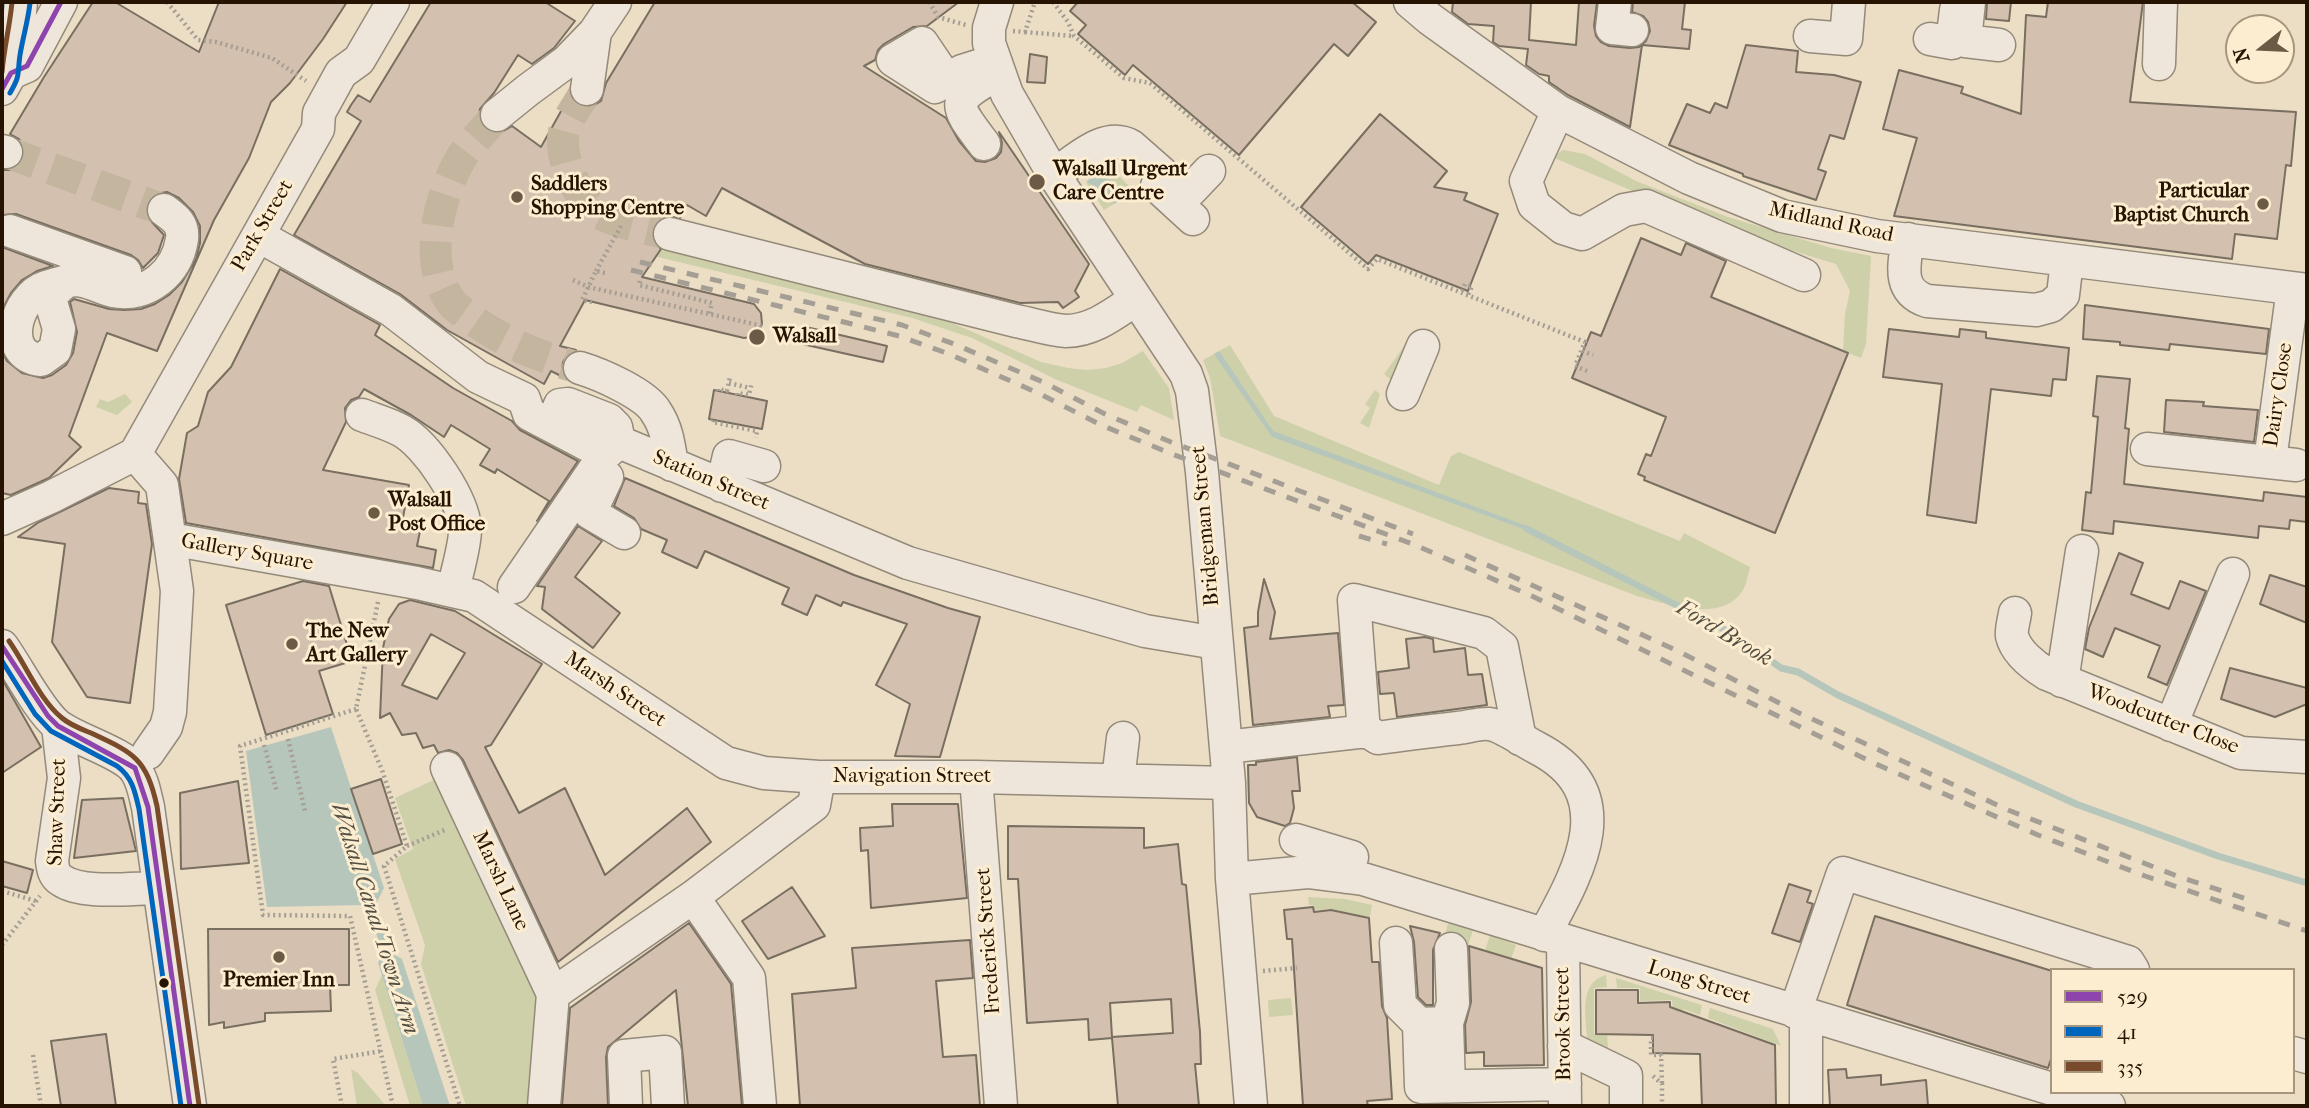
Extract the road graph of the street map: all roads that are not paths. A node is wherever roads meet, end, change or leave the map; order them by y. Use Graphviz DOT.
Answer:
graph roads {
  1 [pos="21,2"];
  2 [pos="61,2"];
  3 [pos="394,2"];
  4 [pos="615,2"];
  5 [pos="1410,2"];
  6 [pos="1615,2"];
  7 [pos="1849,2"];
  8 [pos="1957,2"];
  9 [pos="1969,2"];
  10 [pos="2161,2"];
  11 [pos="993,15"];
  12 [pos="1632,30"];
  13 [pos="595,33"];
  14 [pos="9,35"];
  15 [pos="1810,36"];
  16 [pos="1930,39"];
  17 [pos="1999,45"];
  18 [pos="2159,64"];
  19 [pos="999,76"];
  20 [pos="6,78"];
  21 [pos="947,80"];
  22 [pos="587,89"];
  23 [pos="1558,111"];
  24 [pos="497,115"];
  25 [pos="991,143"];
  26 [pos="1209,171"];
  27 [pos="1058,182"];
  28 [pos="164,210"];
  29 [pos="1193,219"];
  30 [pos="10,231"];
  31 [pos="670,234"];
  32 [pos="259,236"];
  33 [pos="1908,239"];
  34 [pos="2067,261"];
  35 [pos="1804,275"];
  36 [pos="65,282"];
  37 [pos="156,284"];
  38 [pos="2300,289"];
  39 [pos="1136,299"];
  40 [pos="1423,346"];
  41 [pos="580,368"];
  42 [pos="1403,394"];
  43 [pos="362,415"];
  44 [pos="615,447"];
  45 [pos="2147,449"];
  46 [pos="135,454"];
  47 [pos="673,465"];
  48 [pos="764,466"];
  49 [pos="722,486"];
  50 [pos="2,519"];
  51 [pos="624,533"];
  52 [pos="170,539"];
  53 [pos="2081,551"];
  54 [pos="2233,574"];
  55 [pos="417,583"];
  56 [pos="514,587"];
  57 [pos="453,591"];
  58 [pos="2015,613"];
  59 [pos="1216,643"];
  60 [pos="2,646"];
  61 [pos="2062,681"];
  62 [pos="2171,724"];
  63 [pos="58,726"];
  64 [pos="1364,732"];
  65 [pos="1123,738"];
  66 [pos="1520,739"];
  67 [pos="1308,754"];
  68 [pos="2307,757"];
  69 [pos="142,761"];
  70 [pos="1228,764"];
  71 [pos="447,768"];
  72 [pos="965,770"];
  73 [pos="819,777"];
  74 [pos="1118,780"];
  75 [pos="1296,840"];
  76 [pos="1346,877"];
  77 [pos="1232,878"];
  78 [pos="158,888"];
  79 [pos="694,897"];
  80 [pos="1553,938"];
  81 [pos="1396,943"];
  82 [pos="1451,948"];
  83 [pos="2132,968"];
  84 [pos="553,994"];
  85 [pos="1801,1014"];
  86 [pos="1433,1023"];
  87 [pos="1564,1046"];
  88 [pos="2050,1088"];
  89 [pos="2069,1094"];
  90 [pos="1565,1095"];
  91 [pos="190,1106"];
  92 [pos="544,1106"];
  93 [pos="626,1106"];
  94 [pos="668,1106"];
  95 [pos="760,1106"];
  96 [pos="1001,1106"];
  97 [pos="1251,1106"];
  98 [pos="1626,1106"];
  99 [pos="1806,1106"];
  100 [pos="2109,1106"];
  1 -- 14 [label="street"];
  2 -- 20 [label="street"];
  3 -- 32 [label="street, Park Street"];
  4 -- 13 [label="street"];
  5 -- 23 [label="street, Midland Road"];
  6 -- 12 [label="street"];
  7 -- 15 [label="street"];
  8 -- 16 [label="street"];
  9 -- 17 [label="street"];
  10 -- 18 [label="street"];
  11 -- 19 [label="street, Bridgeman Street"];
  13 -- 22 [label="street"];
  13 -- 24 [label="street"];
  14 -- 20 [label="street"];
  19 -- 21 [label="street"];
  19 -- 25 [label="street"];
  19 -- 27 [label="street, Bridgeman Street"];
  23 -- 33 [label="street, Midland Road"];
  23 -- 35 [label="street"];
  26 -- 27 [label="street"];
  27 -- 29 [label="street"];
  27 -- 39 [label="street, Bridgeman Street"];
  28 -- 37 [label="street"];
  30 -- 37 [label="street"];
  31 -- 39 [label="street"];
  32 -- 44 [label="street, Station Street"];
  32 -- 46 [label="street, Park Street"];
  33 -- 34 [label="street, Midland Road"];
  33 -- 34 [label="street"];
  34 -- 38 [label="street, Midland Road"];
  36 -- 37 [label="street"];
  38 -- 45 [label="street, Dairy Close"];
  39 -- 59 [label="street, Bridgeman Street"];
  40 -- 42 [label="street"];
  41 -- 47 [label="street"];
  43 -- 57 [label="street"];
  44 -- 47 [label="street, Station Street"];
  44 -- 51 [label="street"];
  44 -- 56 [label="street"];
  46 -- 50 [label="street"];
  46 -- 52 [label="street"];
  47 -- 49 [label="street, Station Street"];
  48 -- 49 [label="street"];
  49 -- 59 [label="street, Station Street"];
  52 -- 55 [label="street, Gallery Square"];
  52 -- 69 [label="street, Gallery Square"];
  53 -- 61 [label="street"];
  54 -- 62 [label="street"];
  55 -- 57 [label="street, Marsh Street"];
  57 -- 73 [label="street, Marsh Street"];
  58 -- 61 [label="street, Woodcutter Close"];
  59 -- 70 [label="street, Bridgeman Street"];
  60 -- 63 [label="street"];
  61 -- 62 [label="street, Woodcutter Close"];
  62 -- 68 [label="street, Woodcutter Close"];
  63 -- 69 [label="street"];
  63 -- 78 [label="street, Shaw Street"];
  64 -- 66 [label="street"];
  64 -- 66 [label="street"];
  64 -- 70 [label="street"];
  65 -- 74 [label="street"];
  66 -- 80 [label="street"];
  67 -- 70 [label="street"];
  69 -- 78 [label="street"];
  70 -- 74 [label="street, Navigation Street"];
  70 -- 77 [label="street, Bridgeman Street"];
  71 -- 84 [label="street, Marsh Lane"];
  72 -- 73 [label="street, Navigation Street"];
  72 -- 74 [label="street, Navigation Street"];
  72 -- 96 [label="street, Frederick Street"];
  73 -- 79 [label="street, Navigation Street"];
  75 -- 76 [label="street"];
  76 -- 77 [label="street, Long Street"];
  76 -- 80 [label="street, Long Street"];
  77 -- 97 [label="street, Bridgeman Street"];
  78 -- 91 [label="street"];
  79 -- 84 [label="street, Navigation Street"];
  79 -- 95 [label="street"];
  80 -- 85 [label="street, Long Street"];
  80 -- 87 [label="street, Brook Street"];
  81 -- 86 [label="street"];
  82 -- 86 [label="street"];
  83 -- 85 [label="street"];
  84 -- 92 [label="street"];
  85 -- 88 [label="street, Long Street"];
  85 -- 99 [label="street"];
  86 -- 90 [label="street"];
  87 -- 90 [label="street, Brook Street"];
  87 -- 98 [label="street"];
  89 -- 100 [label="street"];
  93 -- 94 [label="street"];
}
